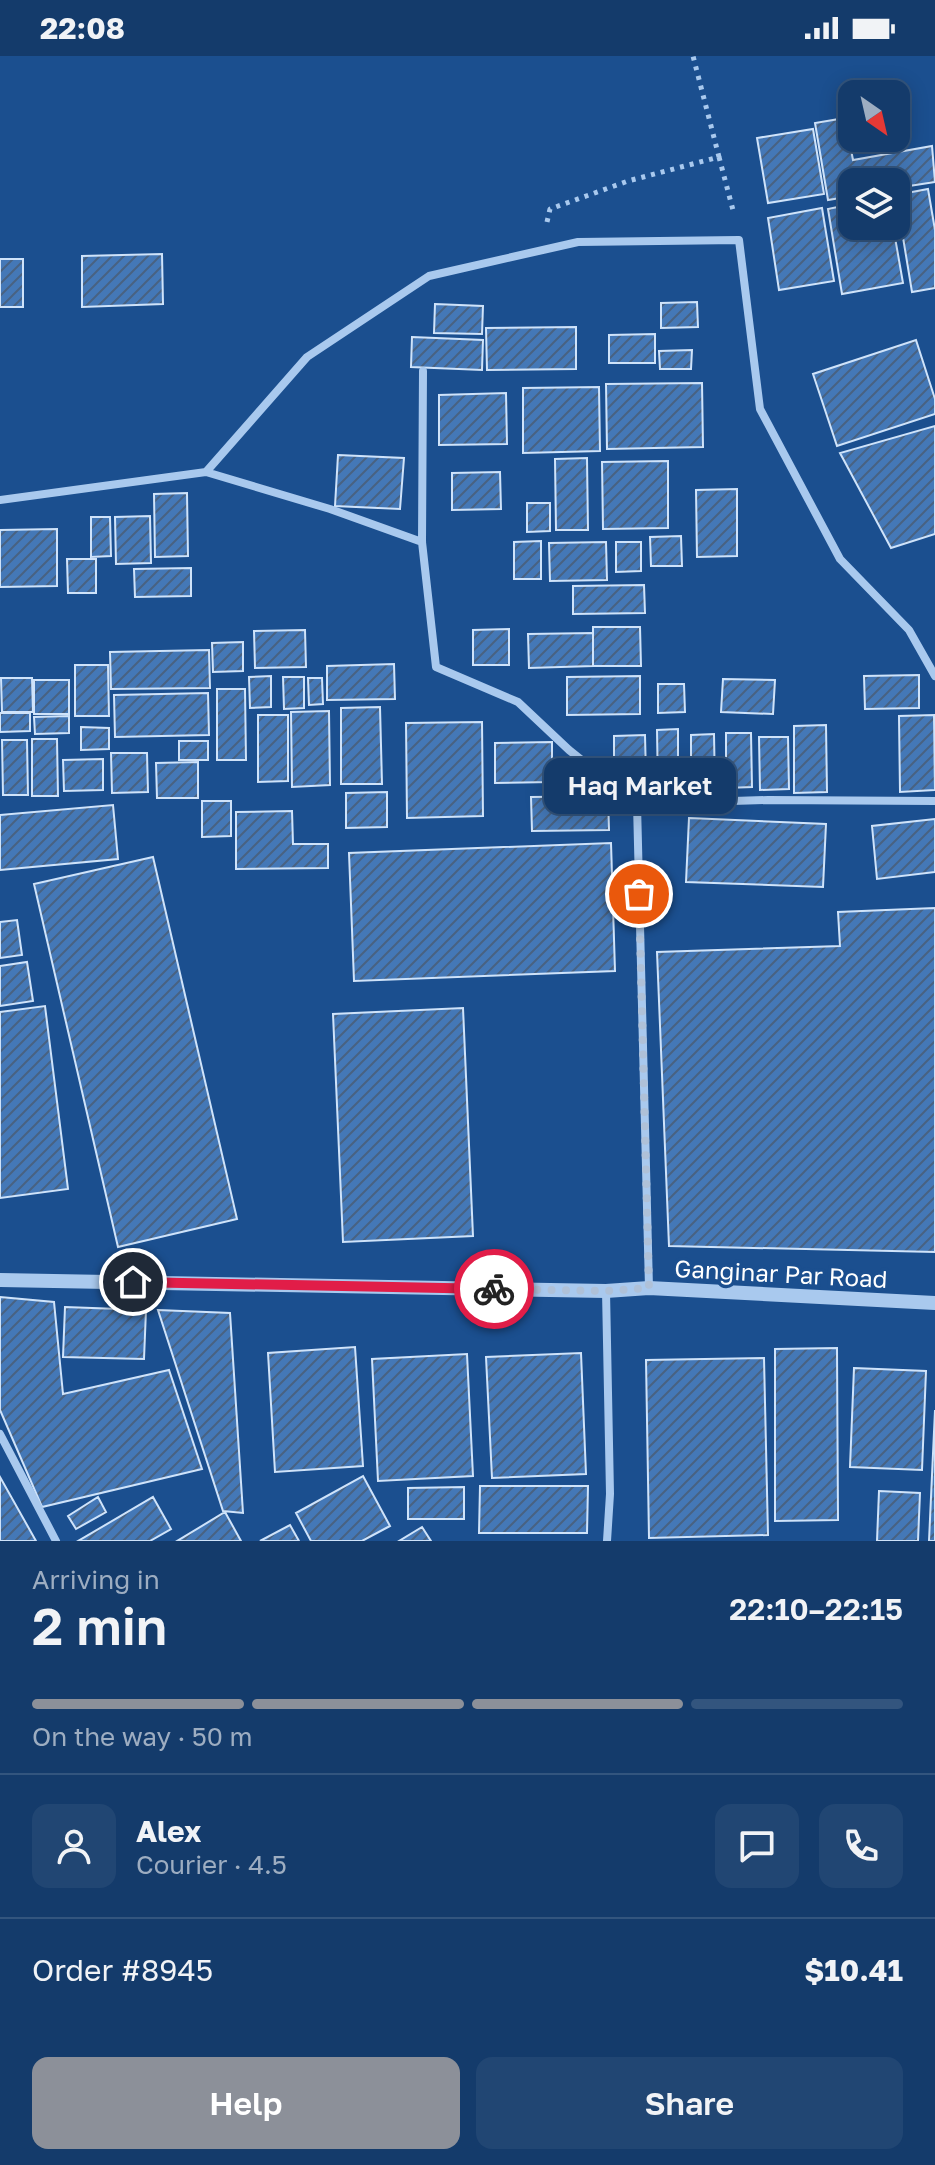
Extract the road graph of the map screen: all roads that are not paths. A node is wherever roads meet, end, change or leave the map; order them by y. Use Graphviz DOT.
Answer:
graph roads {
  1 [pos="423,371"];
  2 [pos="206,472"];
  3 [pos="0,500"];
  4 [pos="422,542"];
  5 [pos="935,676"];
  6 [pos="935,801"];
  7 [pos="637,804"];
  8 [pos="0,1280"];
  9 [pos="649,1288"];
  10 [pos="606,1291"];
  11 [pos="935,1303"];
  12 [pos="0,1434"];
  13 [pos="56,1541"];
  14 [pos="607,1541"];
  1 -- 4 [label="street"];
  2 -- 3 [label="street"];
  2 -- 4 [label="street"];
  2 -- 5 [label="street"];
  4 -- 7 [label="street"];
  6 -- 7 [label="street"];
  7 -- 9 [label="street"];
  8 -- 10 [label="street, Ganginar Par Road"];
  9 -- 10 [label="street, Ganginar Par Road"];
  9 -- 11 [label="street, Ganginar Par Road"];
  10 -- 14 [label="street"];
  12 -- 13 [label="street"];
}
